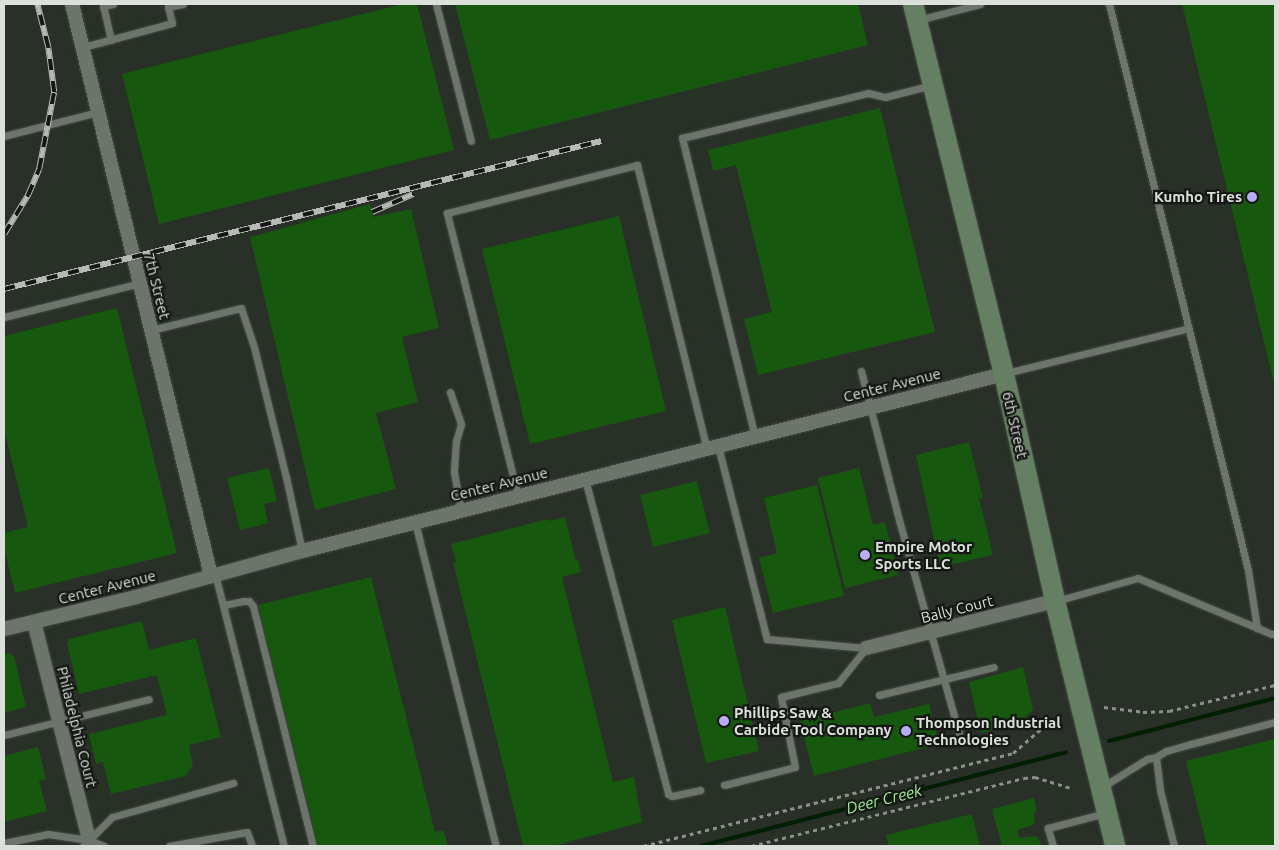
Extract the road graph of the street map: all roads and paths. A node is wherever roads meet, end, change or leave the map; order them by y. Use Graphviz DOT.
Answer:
graph roads {
  1 [pos="72,4"];
  2 [pos="113,4"];
  3 [pos="183,4"];
  4 [pos="436,4"];
  5 [pos="980,4"];
  6 [pos="1109,4"];
  7 [pos="168,6"];
  8 [pos="915,12"];
  9 [pos="111,40"];
  10 [pos="83,47"];
  11 [pos="933,85"];
  12 [pos="98,112"];
  13 [pos="4,136"];
  14 [pos="471,140"];
  15 [pos="140,283"];
  16 [pos="4,317"];
  17 [pos="1189,328"];
  18 [pos="151,330"];
  19 [pos="861,371"];
  20 [pos="1004,374"];
  21 [pos="450,392"];
  22 [pos="870,408"];
  23 [pos="754,436"];
  24 [pos="712,447"];
  25 [pos="585,479"];
  26 [pos="518,496"];
  27 [pos="462,510"];
  28 [pos="415,522"];
  29 [pos="302,550"];
  30 [pos="213,575"];
  31 [pos="1055,601"];
  32 [pos="224,605"];
  33 [pos="34,622"];
  34 [pos="1257,628"];
  35 [pos="4,629"];
  36 [pos="932,631"];
  37 [pos="1275,634"];
  38 [pos="866,648"];
  39 [pos="994,667"];
  40 [pos="945,679"];
  41 [pos="1275,685"];
  42 [pos="879,695"];
  43 [pos="149,700"];
  44 [pos="1104,706"];
  45 [pos="1057,715"];
  46 [pos="59,722"];
  47 [pos="1275,722"];
  48 [pos="959,734"];
  49 [pos="4,735"];
  50 [pos="1156,757"];
  51 [pos="233,783"];
  52 [pos="724,785"];
  53 [pos="1071,788"];
  54 [pos="1101,788"];
  55 [pos="700,790"];
  56 [pos="1107,813"];
  57 [pos="4,843"];
  58 [pos="86,843"];
  59 [pos="104,846"];
  60 [pos="169,846"];
  61 [pos="252,846"];
  62 [pos="284,846"];
  63 [pos="313,846"];
  64 [pos="496,846"];
  65 [pos="643,846"];
  66 [pos="751,846"];
  67 [pos="1053,846"];
  68 [pos="1114,846"];
  69 [pos="1174,846"];
  1 -- 10 [label="street, 7th Street"];
  2 -- 9 [label="lane"];
  3 -- 7 [label="lane"];
  4 -- 14 [label="lane"];
  5 -- 8 [label="lane"];
  6 -- 17 [label="lane"];
  7 -- 9 [label="lane"];
  8 -- 11 [label="main road, 6th Street"];
  9 -- 10 [label="lane"];
  10 -- 12 [label="street, 7th Street"];
  11 -- 20 [label="main road, 6th Street"];
  11 -- 23 [label="lane"];
  12 -- 13 [label="lane"];
  12 -- 15 [label="street, 7th Street"];
  15 -- 16 [label="lane"];
  15 -- 18 [label="street, 7th Street"];
  17 -- 20 [label="lane"];
  17 -- 34 [label="lane"];
  18 -- 29 [label="lane"];
  18 -- 30 [label="street, 7th Street"];
  19 -- 22 [label="lane"];
  20 -- 22 [label="street, Center Avenue"];
  20 -- 31 [label="main road, 6th Street"];
  21 -- 27 [label="lane"];
  22 -- 23 [label="street, Center Avenue"];
  22 -- 36 [label="lane"];
  23 -- 24 [label="street, Center Avenue"];
  24 -- 25 [label="street, Center Avenue"];
  24 -- 26 [label="lane"];
  24 -- 38 [label="lane"];
  25 -- 26 [label="street, Center Avenue"];
  25 -- 55 [label="lane"];
  26 -- 27 [label="street, Center Avenue"];
  27 -- 28 [label="street, Center Avenue"];
  28 -- 29 [label="street, Center Avenue"];
  28 -- 64 [label="lane"];
  29 -- 30 [label="street, Center Avenue"];
  30 -- 32 [label="lane"];
  30 -- 33 [label="street, Center Avenue"];
  31 -- 34 [label="lane"];
  31 -- 36 [label="street, Bally Court"];
  31 -- 54 [label="main road, 6th Street"];
  32 -- 62 [label="lane"];
  32 -- 63 [label="lane"];
  33 -- 35 [label="street, Center Avenue"];
  33 -- 46 [label="street, Philadelphia Court"];
  34 -- 37 [label="lane"];
  36 -- 38 [label="street, Bally Court"];
  36 -- 40 [label="lane"];
  38 -- 52 [label="lane"];
  39 -- 40 [label="lane"];
  40 -- 42 [label="lane"];
  40 -- 48 [label="lane"];
  41 -- 44 [label="path"];
  43 -- 46 [label="lane"];
  45 -- 65 [label="path"];
  46 -- 49 [label="lane"];
  46 -- 58 [label="street, Philadelphia Court"];
  47 -- 50 [label="lane"];
  50 -- 54 [label="lane"];
  50 -- 69 [label="lane"];
  51 -- 58 [label="lane"];
  53 -- 66 [label="path"];
  54 -- 56 [label="main road, 6th Street"];
  56 -- 67 [label="lane"];
  56 -- 68 [label="main road, 6th Street"];
  57 -- 58 [label="lane"];
  58 -- 59 [label="lane"];
  60 -- 61 [label="lane"];
}
